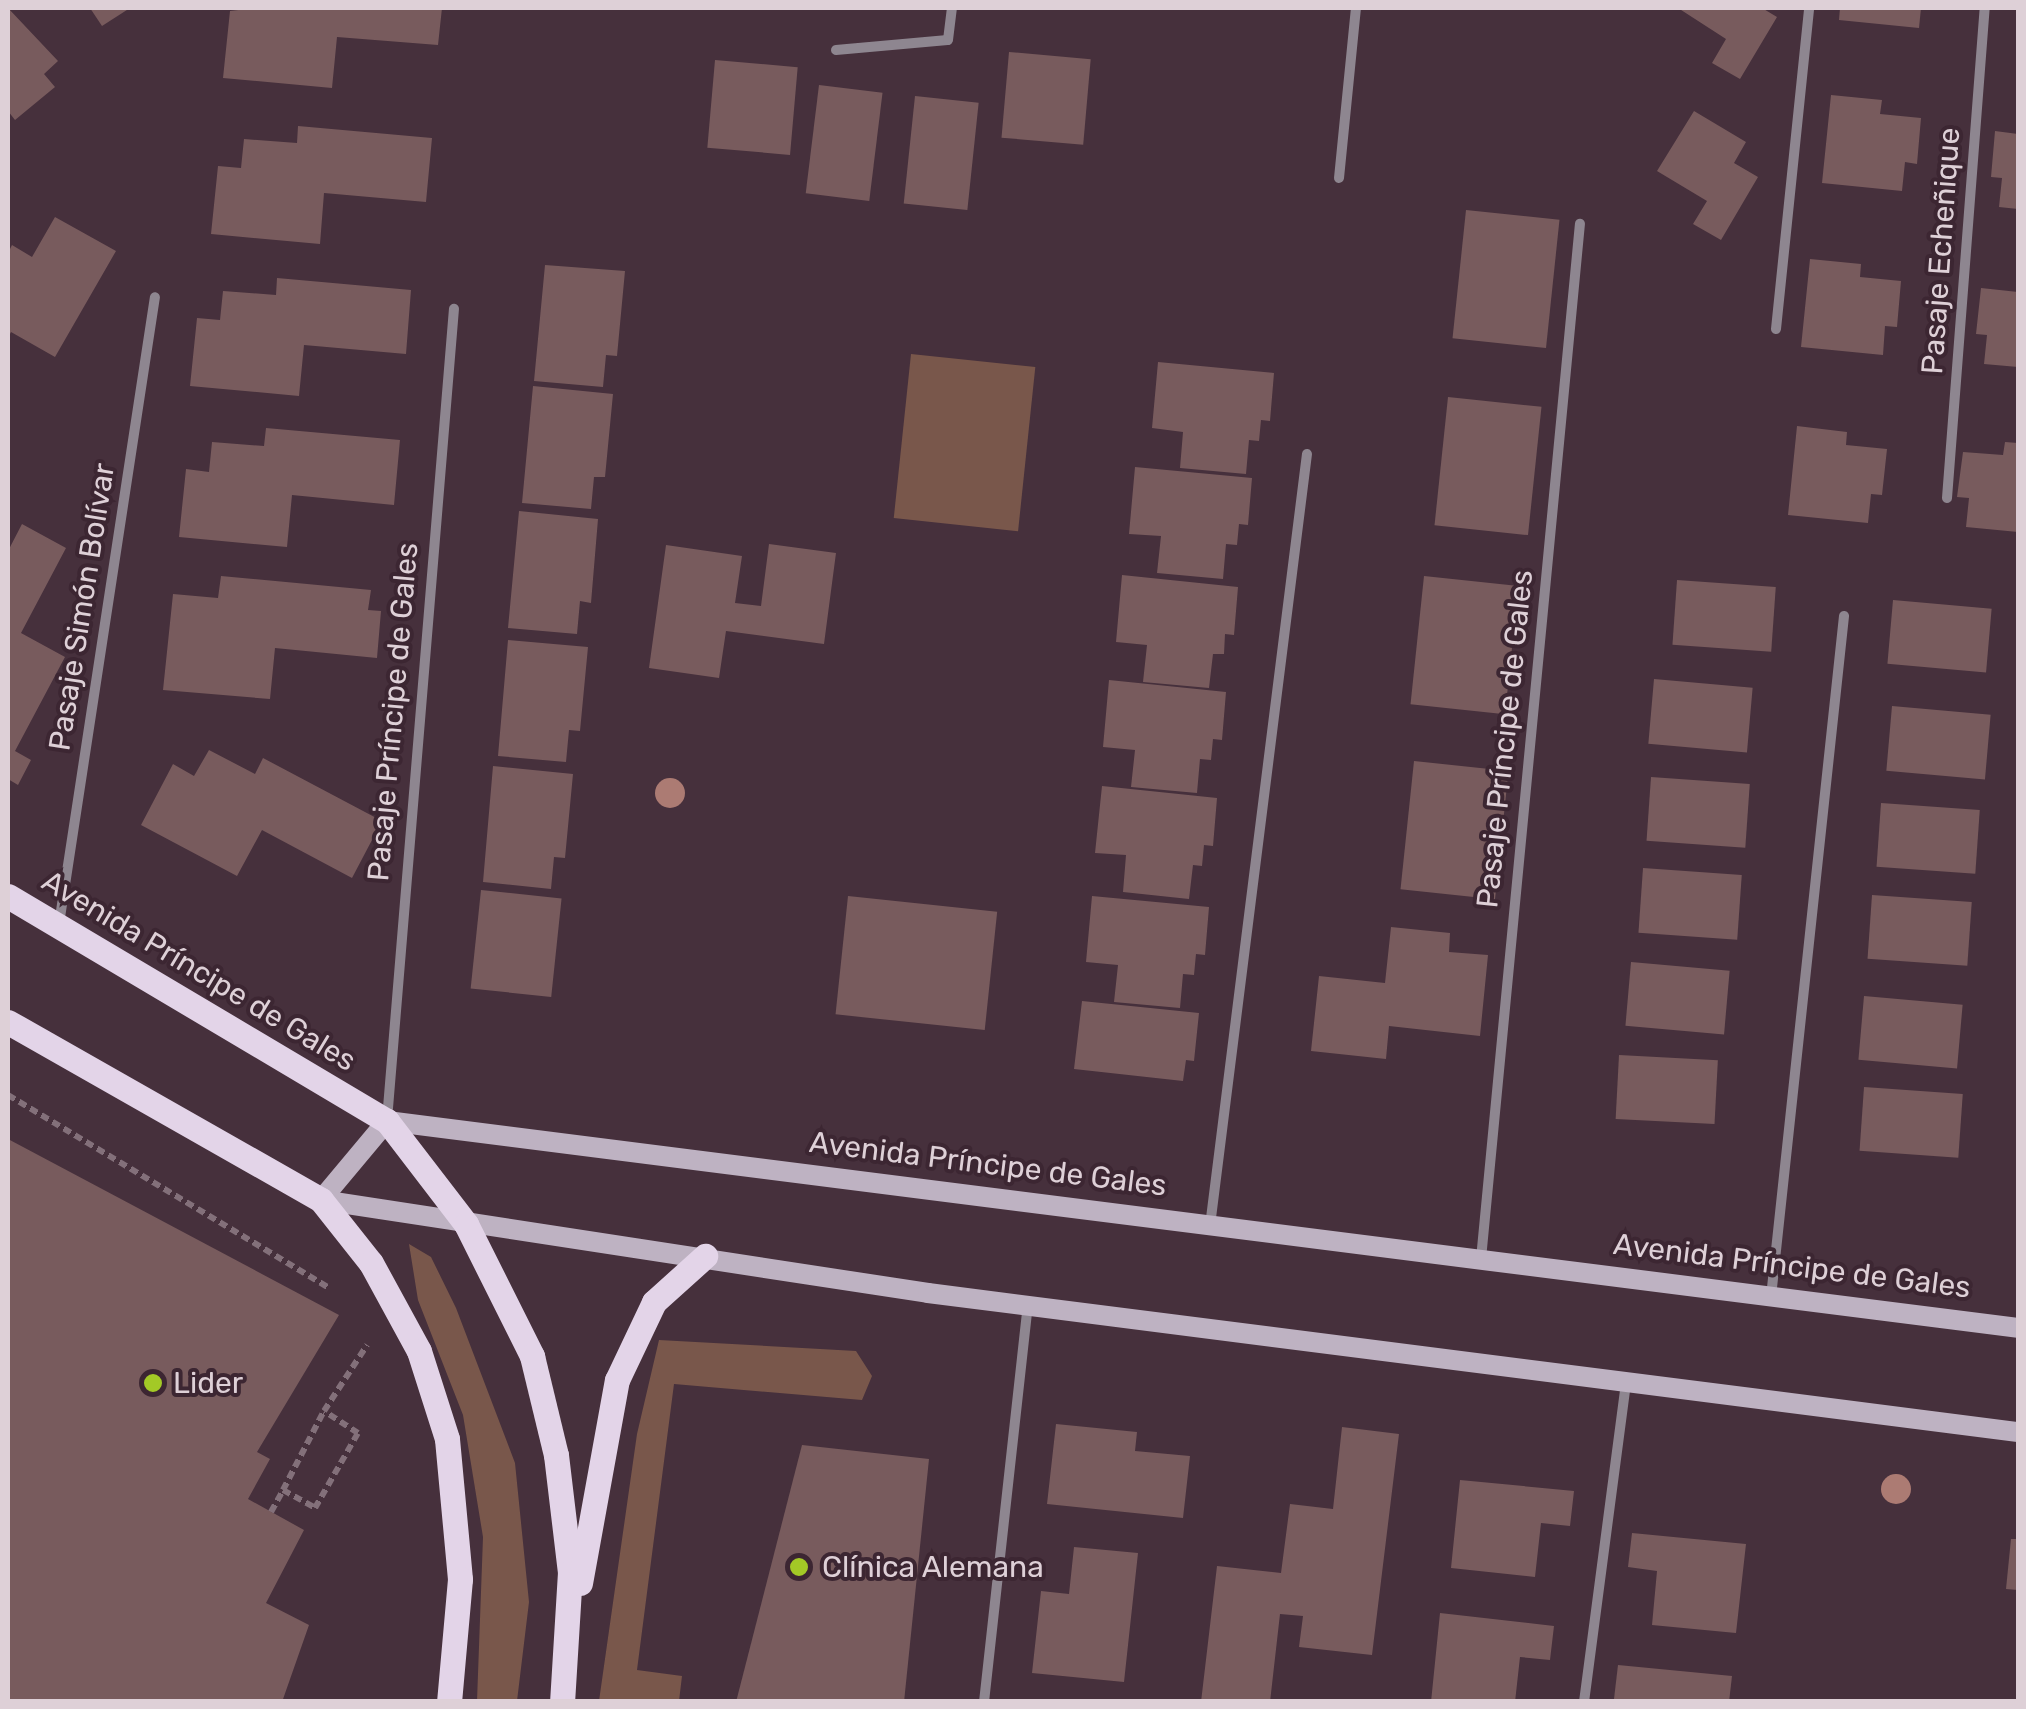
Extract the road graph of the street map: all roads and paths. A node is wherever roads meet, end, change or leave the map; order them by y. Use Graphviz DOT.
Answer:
graph roads {
  1 [pos="952,8"];
  2 [pos="1356,8"];
  3 [pos="1809,8"];
  4 [pos="1985,8"];
  5 [pos="836,50"];
  6 [pos="1339,178"];
  7 [pos="1580,224"];
  8 [pos="155,297"];
  9 [pos="454,309"];
  10 [pos="1776,329"];
  11 [pos="1307,454"];
  12 [pos="1947,498"];
  13 [pos="1844,616"];
  14 [pos="8,896"];
  15 [pos="59,925"];
  16 [pos="8,1022"];
  17 [pos="8,1095"];
  18 [pos="387,1121"];
  19 [pos="321,1200"];
  20 [pos="466,1224"];
  21 [pos="1210,1226"];
  22 [pos="705,1256"];
  23 [pos="1482,1259"];
  24 [pos="333,1290"];
  25 [pos="1771,1297"];
  26 [pos="395,1302"];
  27 [pos="1028,1306"];
  28 [pos="2018,1328"];
  29 [pos="1626,1382"];
  30 [pos="324,1412"];
  31 [pos="2018,1432"];
  32 [pos="283,1490"];
  33 [pos="271,1512"];
  34 [pos="568,1647"];
  35 [pos="449,1702"];
  36 [pos="562,1702"];
  37 [pos="984,1702"];
  38 [pos="1584,1702"];
  1 -- 5 [label="street"];
  2 -- 6 [label="street"];
  3 -- 10 [label="street"];
  4 -- 12 [label="street, Pasaje Echeñique"];
  7 -- 23 [label="street, Pasaje Príncipe de Gales"];
  8 -- 15 [label="street, Pasaje Simón Bolívar"];
  9 -- 18 [label="street, Pasaje Príncipe de Gales"];
  11 -- 21 [label="street"];
  13 -- 25 [label="street"];
  14 -- 15 [label="main road, Avenida Príncipe de Gales"];
  15 -- 18 [label="main road, Avenida Príncipe de Gales"];
  16 -- 19 [label="main road"];
  17 -- 24 [label="path"];
  18 -- 19 [label="main road"];
  18 -- 20 [label="main road"];
  18 -- 21 [label="main road, Avenida Príncipe de Gales"];
  19 -- 20 [label="main road"];
  19 -- 26 [label="main road"];
  20 -- 22 [label="main road"];
  20 -- 34 [label="main road"];
  21 -- 23 [label="main road, Avenida Príncipe de Gales"];
  22 -- 27 [label="main road"];
  22 -- 34 [label="main road"];
  23 -- 25 [label="main road, Avenida Príncipe de Gales"];
  25 -- 28 [label="main road, Avenida Príncipe de Gales"];
  26 -- 30 [label="path"];
  26 -- 35 [label="main road"];
  27 -- 29 [label="main road"];
  27 -- 37 [label="street"];
  29 -- 31 [label="main road"];
  29 -- 38 [label="street"];
  30 -- 32 [label="path"];
  30 -- 32 [label="path"];
  32 -- 33 [label="path"];
  34 -- 36 [label="main road"];
}
